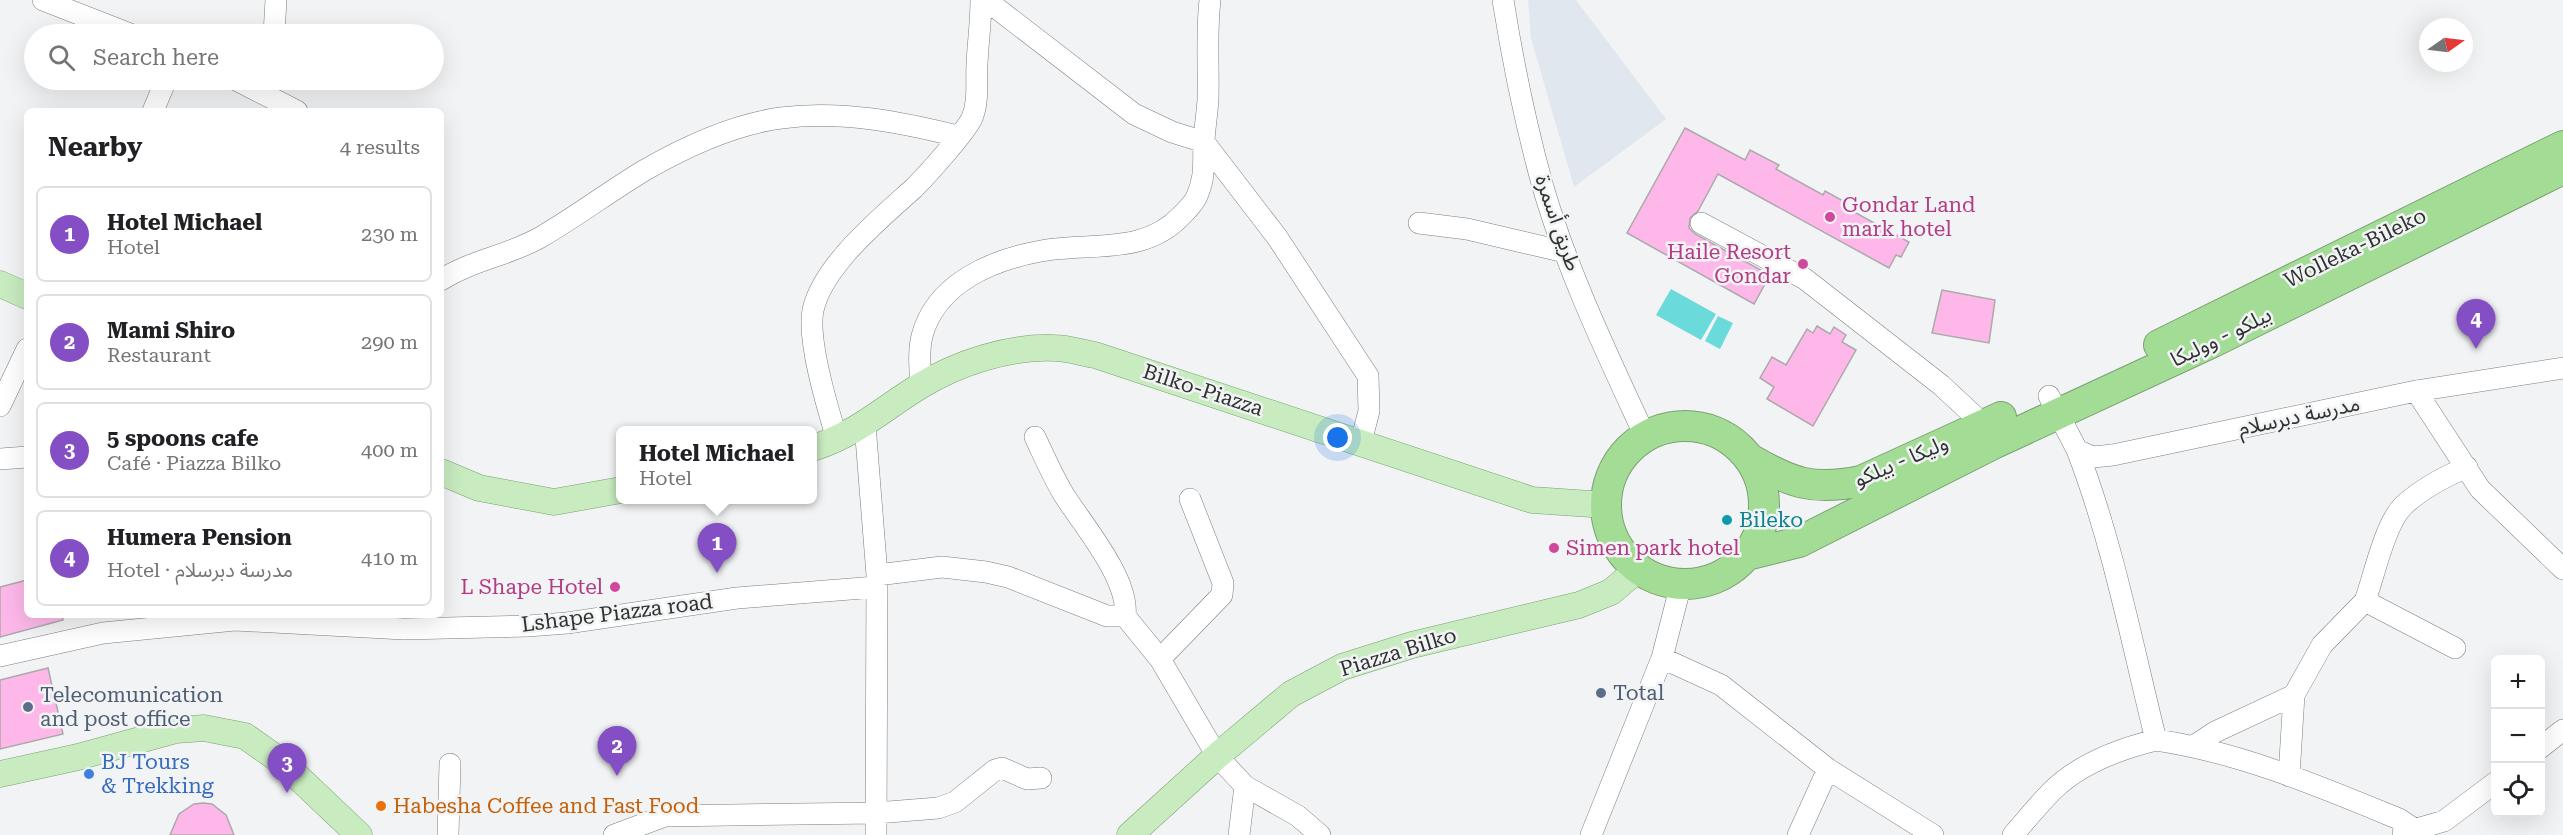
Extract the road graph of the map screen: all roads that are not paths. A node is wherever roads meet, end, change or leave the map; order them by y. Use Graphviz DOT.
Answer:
graph roads {
  1 [pos="44,0"];
  2 [pos="276,0"];
  3 [pos="981,0"];
  4 [pos="986,0"];
  5 [pos="1210,0"];
  6 [pos="1503,0"];
  7 [pos="105,24"];
  8 [pos="275,24"];
  9 [pos="162,90"];
  10 [pos="273,90"];
  11 [pos="154,108"];
  12 [pos="294,108"];
  13 [pos="957,136"];
  14 [pos="1204,142"];
  15 [pos="2563,146"];
  16 [pos="2563,169"];
  17 [pos="2445,215"];
  18 [pos="1419,223"];
  19 [pos="1701,224"];
  20 [pos="1565,252"];
  21 [pos="444,277"];
  22 [pos="0,284"];
  23 [pos="24,295"];
  24 [pos="24,355"];
  25 [pos="2563,368"];
  26 [pos="921,386"];
  27 [pos="2416,391"];
  28 [pos="0,406"];
  29 [pos="2054,406"];
  30 [pos="865,425"];
  31 [pos="1988,434"];
  32 [pos="1645,436"];
  33 [pos="1035,437"];
  34 [pos="837,440"];
  35 [pos="1361,442"];
  36 [pos="817,447"];
  37 [pos="2077,450"];
  38 [pos="24,457"];
  39 [pos="0,459"];
  40 [pos="1750,459"];
  41 [pos="2467,467"];
  42 [pos="444,473"];
  43 [pos="616,491"];
  44 [pos="1190,499"];
  45 [pos="1606,505"];
  46 [pos="1747,555"];
  47 [pos="1638,569"];
  48 [pos="2563,569"];
  49 [pos="876,581"];
  50 [pos="1681,584"];
  51 [pos="2365,601"];
  52 [pos="1125,616"];
  53 [pos="237,618"];
  54 [pos="131,623"];
  55 [pos="2455,648"];
  56 [pos="0,656"];
  57 [pos="1662,658"];
  58 [pos="1160,659"];
  59 [pos="2294,695"];
  60 [pos="2563,730"];
  61 [pos="2156,740"];
  62 [pos="2545,745"];
  63 [pos="2194,746"];
  64 [pos="1217,756"];
  65 [pos="450,764"];
  66 [pos="1828,769"];
  67 [pos="0,774"];
  68 [pos="2289,777"];
  69 [pos="1041,778"];
  70 [pos="1245,786"];
  71 [pos="2491,786"];
  72 [pos="876,813"];
  73 [pos="2407,832"];
  74 [pos="359,835"];
  75 [pos="448,835"];
  76 [pos="614,835"];
  77 [pos="876,835"];
  78 [pos="1130,835"];
  79 [pos="1239,835"];
  80 [pos="1320,835"];
  81 [pos="1591,835"];
  82 [pos="1798,835"];
  83 [pos="1933,835"];
  84 [pos="2013,835"];
  1 -- 7 [label="street"];
  2 -- 8 [label="street"];
  3 -- 13 [label="street"];
  4 -- 14 [label="street"];
  5 -- 14 [label="street"];
  6 -- 20 [label="street, طريق أسمرة"];
  9 -- 11 [label="street"];
  10 -- 12 [label="street"];
  13 -- 21 [label="street"];
  13 -- 34 [label="street"];
  14 -- 26 [label="street"];
  14 -- 35 [label="street"];
  15 -- 17 [label="highway, Wolleka-Bileko"];
  16 -- 17 [label="highway, بيلكو - ووليكا"];
  17 -- 29 [label="highway, بيلكو - ووليكا"];
  18 -- 20 [label="street"];
  19 -- 31 [label="street"];
  20 -- 32 [label="street, طريق أسمرة"];
  22 -- 23 [label="main road"];
  24 -- 28 [label="street"];
  25 -- 27 [label="street, مدرسة دبرسلام"];
  26 -- 30 [label="main road, Bilko-Piazza"];
  26 -- 35 [label="main road, Bilko-Piazza"];
  27 -- 37 [label="street, مدرسة دبرسلام"];
  27 -- 41 [label="street"];
  29 -- 31 [label="highway, بيلكو - ووليكا"];
  29 -- 37 [label="street"];
  30 -- 34 [label="main road, Bilko-Piazza"];
  30 -- 49 [label="street"];
  31 -- 40 [label="highway, وليكا - بيلكو"];
  31 -- 46 [label="highway, بيلكو - ووليكا"];
  32 -- 40 [label="highway"];
  32 -- 45 [label="highway"];
  33 -- 52 [label="street"];
  34 -- 36 [label="main road, Bilko-Piazza"];
  35 -- 45 [label="main road, Bilko-Piazza"];
  37 -- 61 [label="street"];
  38 -- 39 [label="street"];
  40 -- 46 [label="highway"];
  41 -- 48 [label="street"];
  41 -- 51 [label="street"];
  42 -- 43 [label="main road"];
  44 -- 58 [label="street"];
  45 -- 47 [label="highway"];
  46 -- 50 [label="highway"];
  47 -- 50 [label="highway"];
  47 -- 64 [label="main road, Piazza Bilko"];
  49 -- 52 [label="street, Lshape Piazza road"];
  49 -- 53 [label="street, Lshape Piazza road"];
  49 -- 72 [label="street"];
  50 -- 57 [label="street"];
  51 -- 55 [label="street"];
  51 -- 59 [label="street"];
  52 -- 58 [label="street"];
  53 -- 54 [label="street, Lshape Piazza road"];
  54 -- 56 [label="street, Lshape Piazza road"];
  57 -- 66 [label="street"];
  57 -- 81 [label="street"];
  58 -- 64 [label="street"];
  59 -- 63 [label="street"];
  59 -- 68 [label="street"];
  60 -- 62 [label="street"];
  61 -- 63 [label="street"];
  61 -- 84 [label="street"];
  63 -- 68 [label="street"];
  64 -- 70 [label="street"];
  64 -- 78 [label="main road, Piazza Bilko"];
  65 -- 75 [label="street"];
  66 -- 82 [label="street"];
  66 -- 83 [label="street"];
  67 -- 74 [label="main road"];
  68 -- 73 [label="street"];
  69 -- 72 [label="street"];
  70 -- 79 [label="street"];
  70 -- 80 [label="street"];
  71 -- 73 [label="street"];
  72 -- 76 [label="street"];
  72 -- 77 [label="street"];
}
